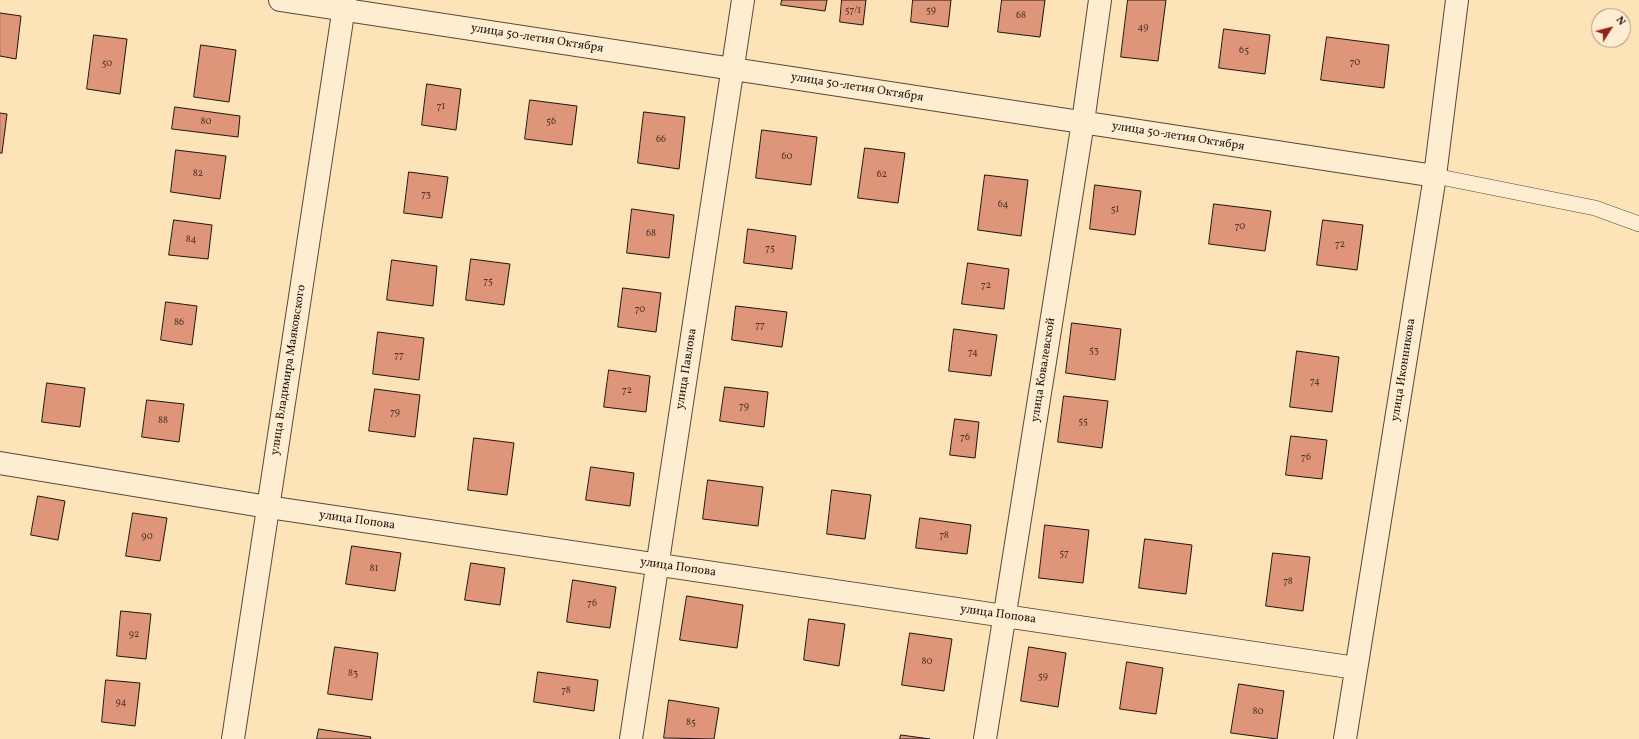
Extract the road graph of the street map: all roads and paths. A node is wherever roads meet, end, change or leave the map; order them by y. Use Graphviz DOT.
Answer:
graph roads {
  1 [pos="280,0"];
  2 [pos="743,0"];
  3 [pos="1100,0"];
  4 [pos="1457,0"];
  5 [pos="345,5"];
  6 [pos="732,69"];
  7 [pos="1083,122"];
  8 [pos="1435,176"];
  9 [pos="1639,224"];
  10 [pos="0,463"];
  11 [pos="268,507"];
  12 [pos="657,565"];
  13 [pos="1005,616"];
  14 [pos="1356,668"];
  15 [pos="233,739"];
  16 [pos="631,739"];
  17 [pos="985,739"];
  18 [pos="1345,739"];
  1 -- 5 [label="street, улица 50-летия Октября"];
  2 -- 6 [label="street, улица Павлова"];
  3 -- 7 [label="street, улица Ковалевской"];
  4 -- 8 [label="street, улица Иконникова"];
  5 -- 6 [label="street, улица 50-летия Октября"];
  5 -- 11 [label="street, улица Владимира Маяковского"];
  6 -- 7 [label="street, улица 50-летия Октября"];
  6 -- 12 [label="street, улица Павлова"];
  7 -- 8 [label="street, улица 50-летия Октября"];
  7 -- 13 [label="street, улица Ковалевской"];
  8 -- 9 [label="lane"];
  8 -- 14 [label="street, улица Иконникова"];
  10 -- 11 [label="street, улица Попова"];
  11 -- 12 [label="street, улица Попова"];
  11 -- 15 [label="street, улица Владимира Маяковского"];
  12 -- 13 [label="street, улица Попова"];
  12 -- 16 [label="street, улица Павлова"];
  13 -- 14 [label="street, улица Попова"];
  13 -- 17 [label="street, улица Ковалевской"];
  14 -- 18 [label="street, улица Иконникова"];
}
